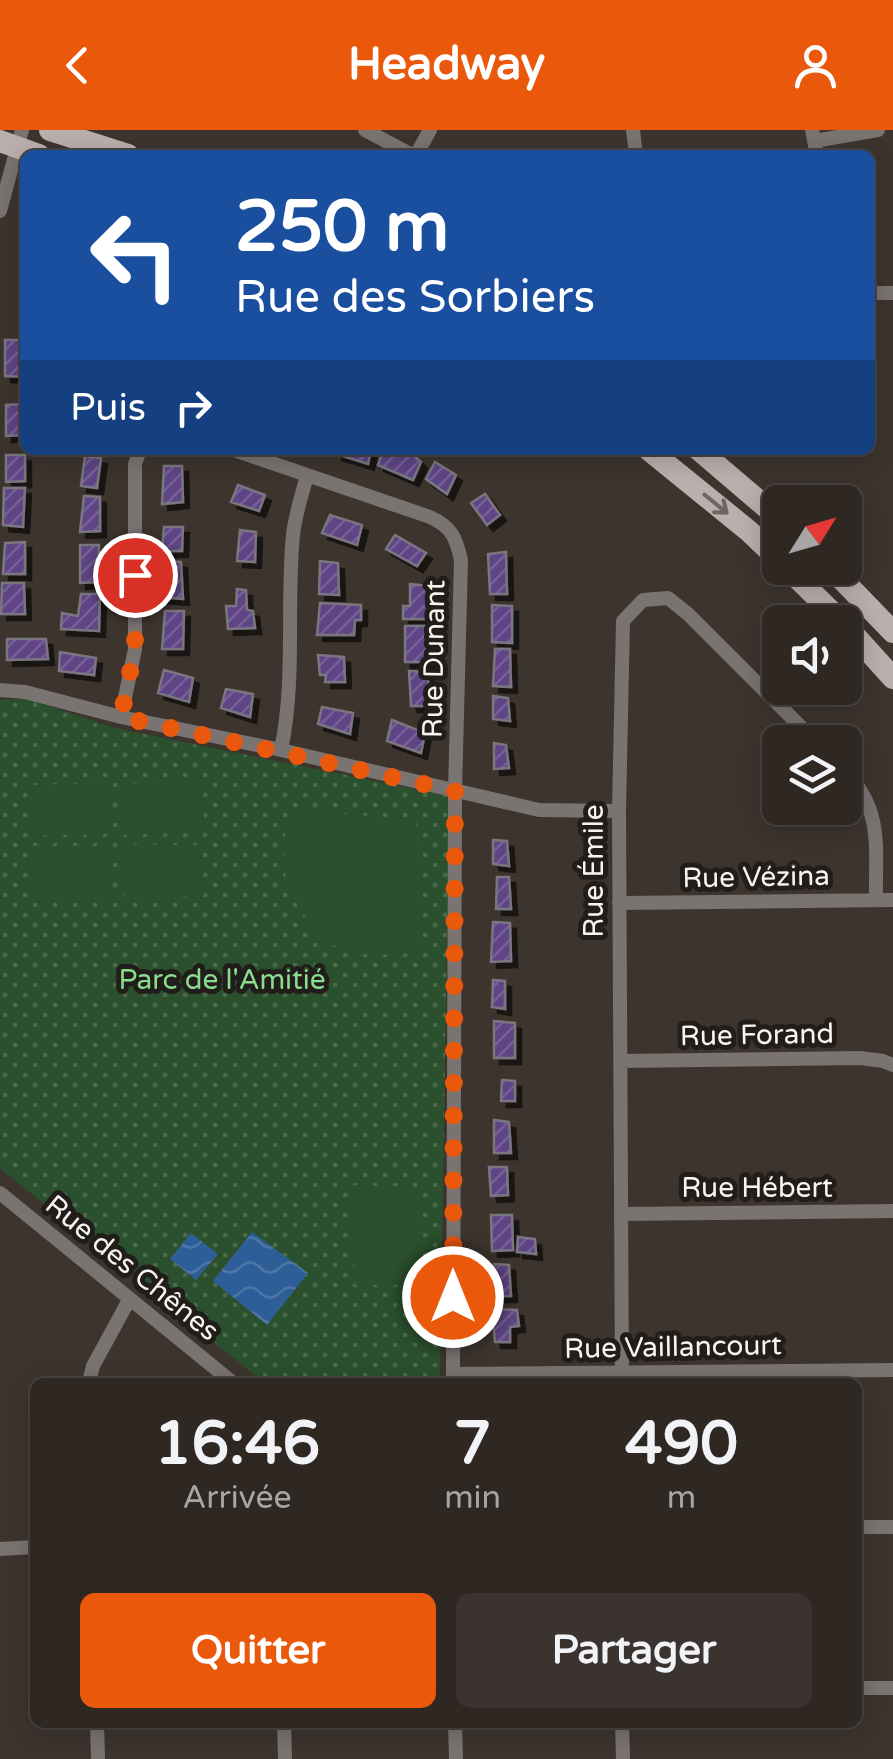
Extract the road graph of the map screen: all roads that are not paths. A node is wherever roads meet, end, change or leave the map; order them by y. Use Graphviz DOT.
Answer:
graph roads {
  1 [pos="50,130"];
  2 [pos="365,130"];
  3 [pos="878,130"];
  4 [pos="12,139"];
  5 [pos="814,142"];
  6 [pos="112,150"];
  7 [pos="404,150"];
  8 [pos="0,211"];
  9 [pos="139,455"];
  10 [pos="249,455"];
  11 [pos="655,455"];
  12 [pos="704,455"];
  13 [pos="307,475"];
  14 [pos="762,503"];
  15 [pos="762,544"];
  16 [pos="804,585"];
  17 [pos="847,585"];
  18 [pos="825,605"];
  19 [pos="893,632"];
  20 [pos="862,644"];
  21 [pos="893,678"];
  22 [pos="0,690"];
  23 [pos="121,717"];
  24 [pos="799,725"];
  25 [pos="282,750"];
  26 [pos="455,791"];
  27 [pos="862,793"];
  28 [pos="618,811"];
  29 [pos="876,900"];
  30 [pos="893,900"];
  31 [pos="619,904"];
  32 [pos="620,1062"];
  33 [pos="893,1066"];
  34 [pos="0,1193"];
  35 [pos="893,1210"];
  36 [pos="621,1214"];
  37 [pos="129,1300"];
  38 [pos="893,1370"];
  39 [pos="90,1378"];
  40 [pos="227,1378"];
  41 [pos="452,1378"];
  42 [pos="622,1378"];
  43 [pos="862,1527"];
  44 [pos="893,1527"];
  45 [pos="30,1547"];
  46 [pos="0,1548"];
  47 [pos="862,1688"];
  48 [pos="893,1688"];
  49 [pos="97,1728"];
  50 [pos="284,1728"];
  51 [pos="455,1728"];
  52 [pos="622,1728"];
  53 [pos="98,1759"];
  54 [pos="285,1759"];
  55 [pos="456,1759"];
  56 [pos="623,1759"];
  1 -- 6 [label="main road"];
  2 -- 7 [label="street"];
  3 -- 5 [label="street"];
  4 -- 8 [label="street"];
  9 -- 23 [label="street"];
  10 -- 13 [label="street, Rue Dunant"];
  11 -- 15 [label="main road, one-way"];
  12 -- 14 [label="main road"];
  13 -- 25 [label="street"];
  13 -- 26 [label="street, Rue Dunant"];
  16 -- 18 [label="main road"];
  17 -- 19 [label="main road"];
  20 -- 21 [label="main road"];
  22 -- 23 [label="street"];
  23 -- 25 [label="street"];
  24 -- 28 [label="street, Rue Émile"];
  25 -- 26 [label="street"];
  26 -- 28 [label="street"];
  26 -- 41 [label="street, Rue Dunant"];
  27 -- 29 [label="street"];
  28 -- 31 [label="street, Rue Émile"];
  29 -- 30 [label="street, Rue Vézina"];
  29 -- 31 [label="street, Rue Vézina"];
  31 -- 32 [label="street, Rue Émile"];
  32 -- 33 [label="street, Rue Forand"];
  32 -- 36 [label="street, Rue Émile"];
  34 -- 37 [label="street, Rue des Chênes"];
  35 -- 36 [label="street, Rue Hébert"];
  36 -- 42 [label="street, Rue Émile"];
  37 -- 39 [label="street"];
  37 -- 40 [label="street, Rue des Chênes"];
  38 -- 42 [label="street, Rue Vaillancourt"];
  41 -- 42 [label="street, Rue Vaillancourt"];
  43 -- 44 [label="street"];
  45 -- 46 [label="street"];
  47 -- 48 [label="street"];
  49 -- 53 [label="street"];
  50 -- 54 [label="street"];
  51 -- 55 [label="street"];
  52 -- 56 [label="street"];
}
